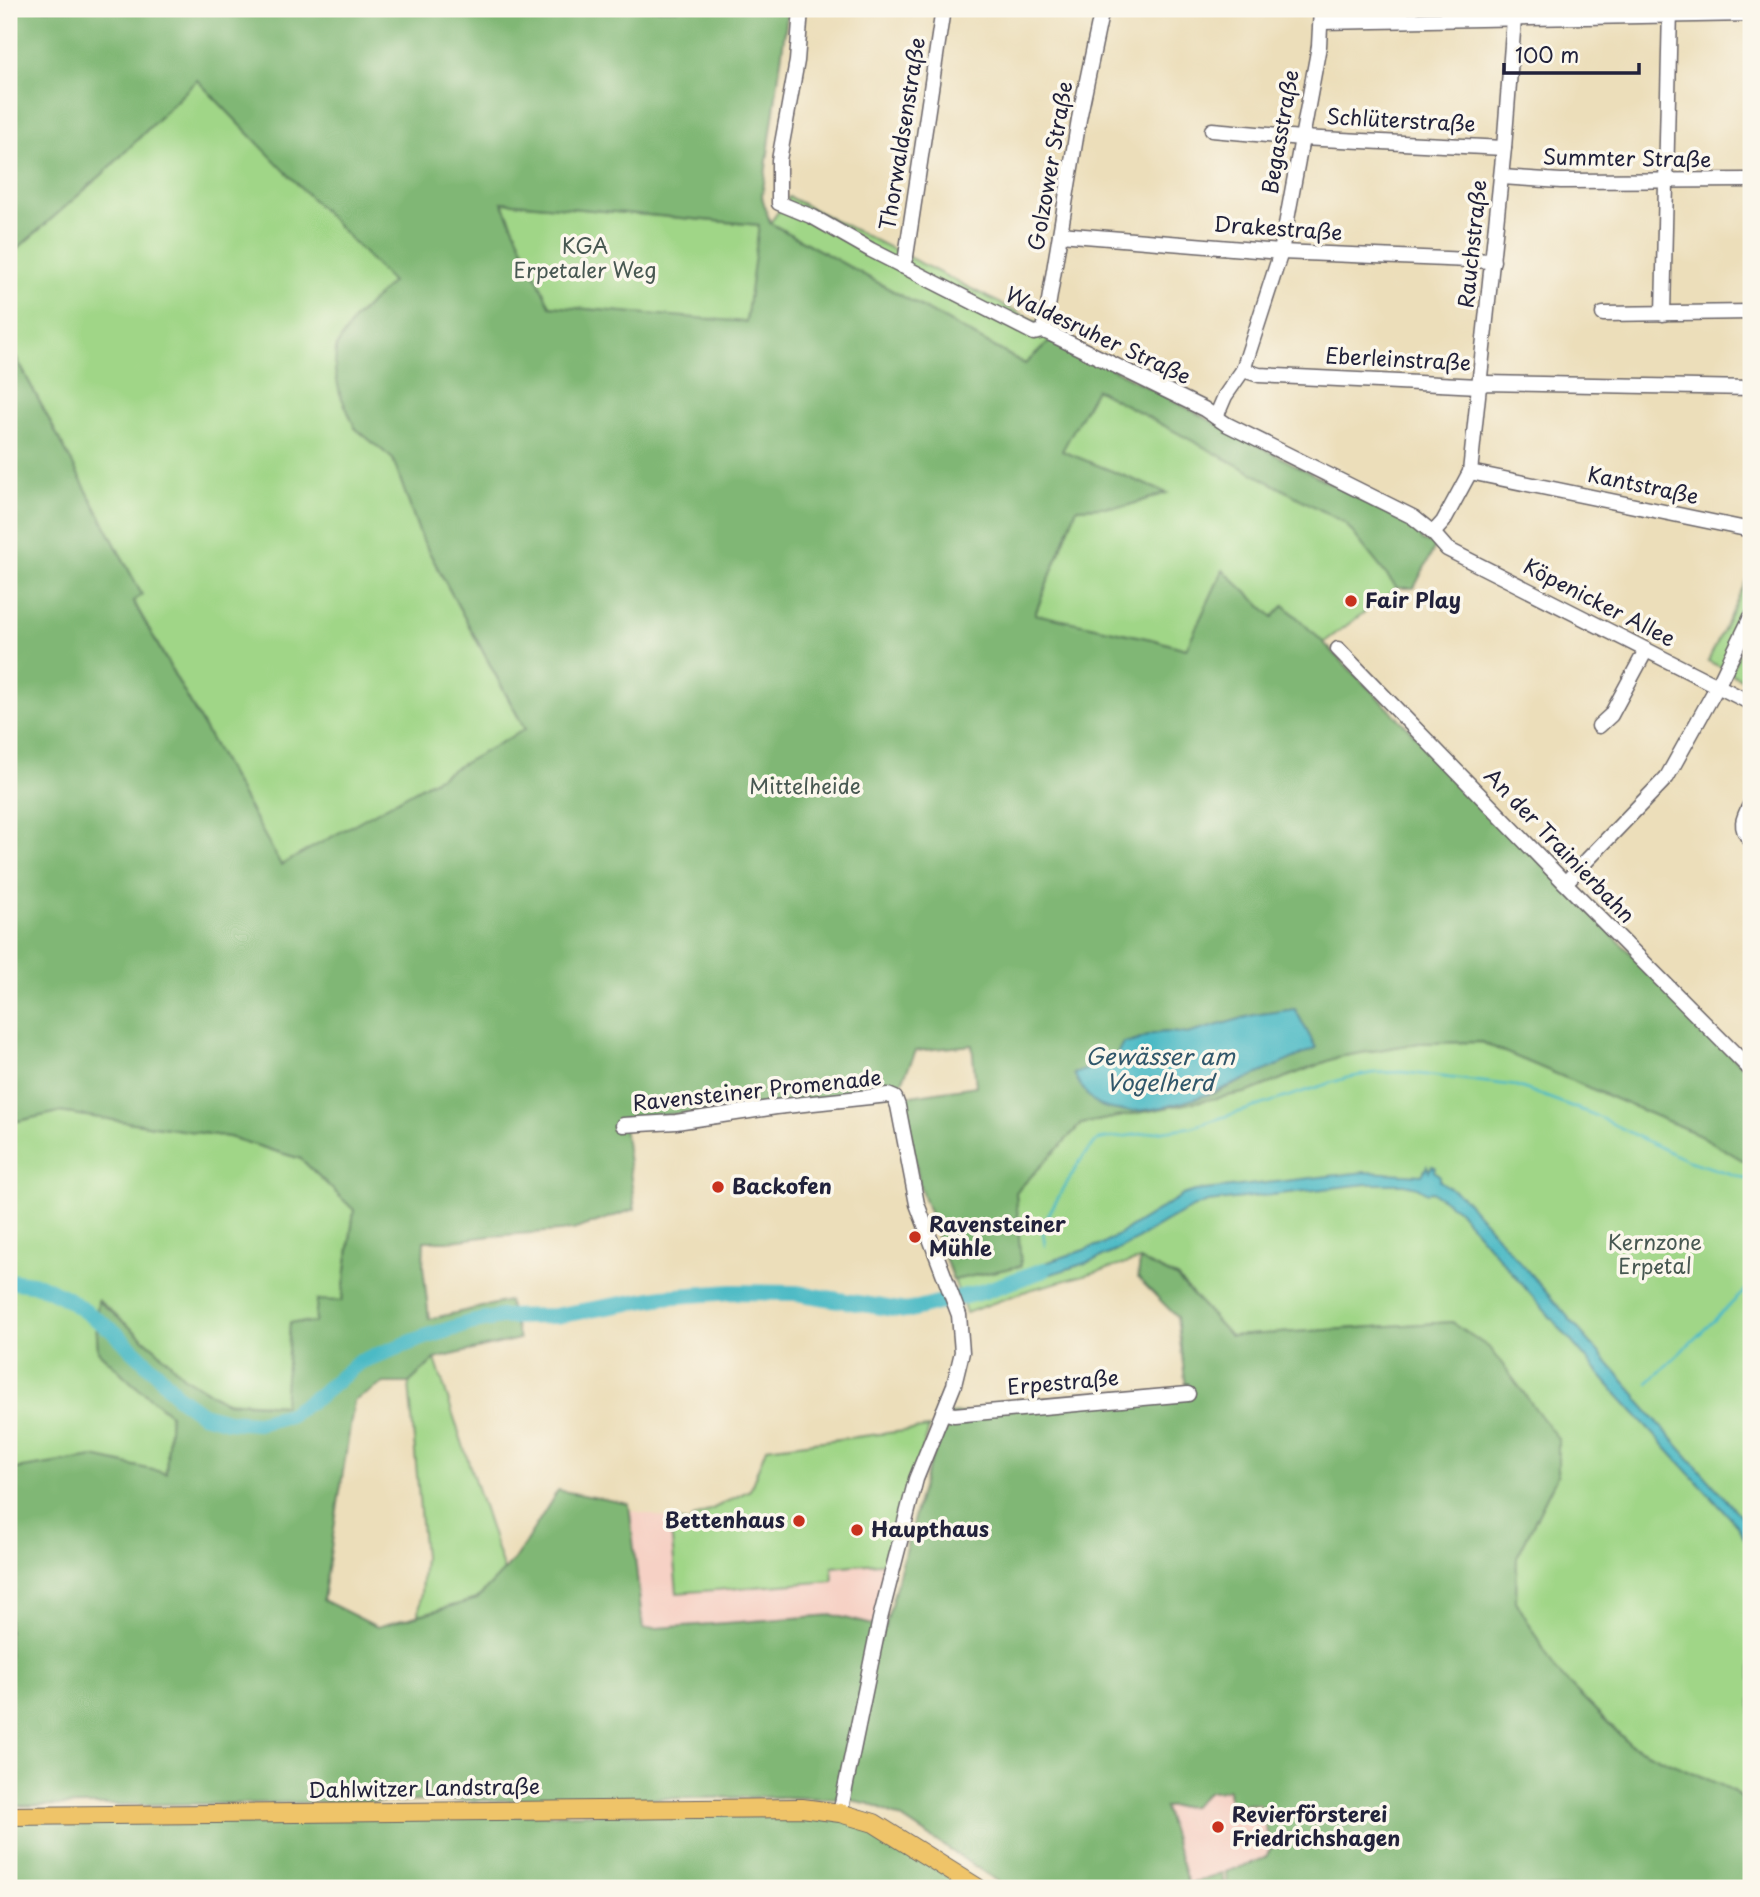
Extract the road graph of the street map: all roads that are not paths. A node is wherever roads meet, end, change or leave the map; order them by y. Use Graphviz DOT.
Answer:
graph roads {
  1 [pos="801,9"];
  2 [pos="943,9"];
  3 [pos="1102,9"];
  4 [pos="1669,12"];
  5 [pos="1751,14"];
  6 [pos="1321,16"];
  7 [pos="1514,19"];
  8 [pos="1212,130"];
  9 [pos="1301,138"];
  10 [pos="1504,148"];
  11 [pos="1502,177"];
  12 [pos="1751,180"];
  13 [pos="1665,182"];
  14 [pos="1060,234"];
  15 [pos="1282,252"];
  16 [pos="1493,261"];
  17 [pos="902,266"];
  18 [pos="1751,312"];
  19 [pos="1603,314"];
  20 [pos="1663,314"];
  21 [pos="1044,331"];
  22 [pos="1243,370"];
  23 [pos="1479,386"];
  24 [pos="1751,388"];
  25 [pos="1216,417"];
  26 [pos="1470,472"];
  27 [pos="1751,530"];
  28 [pos="1433,533"];
  29 [pos="1751,617"];
  30 [pos="1338,649"];
  31 [pos="1646,650"];
  32 [pos="1718,685"];
  33 [pos="1751,703"];
  34 [pos="1599,726"];
  35 [pos="1751,803"];
  36 [pos="1751,841"];
  37 [pos="1564,883"];
  38 [pos="1751,1070"];
  39 [pos="623,1125"];
  40 [pos="1188,1394"];
  41 [pos="943,1412"];
  42 [pos="840,1812"];
  43 [pos="9,1816"];
  44 [pos="978,1888"];
  1 -- 17 [label="street, Waldesruher Straße"];
  2 -- 17 [label="street, Thorwaldsenstraße"];
  3 -- 14 [label="street, Golzower Straße"];
  4 -- 5 [label="street"];
  4 -- 7 [label="street"];
  4 -- 13 [label="street"];
  6 -- 7 [label="street"];
  6 -- 9 [label="street, Begasstraße"];
  7 -- 10 [label="street, Rauchstraße"];
  8 -- 9 [label="street, Schlüterstraße"];
  9 -- 10 [label="street, Schlüterstraße"];
  9 -- 15 [label="street, Begasstraße"];
  10 -- 11 [label="street, Rauchstraße"];
  11 -- 13 [label="street, Summter Straße"];
  11 -- 16 [label="street, Rauchstraße"];
  12 -- 13 [label="street, Summter Straße"];
  13 -- 20 [label="street"];
  14 -- 15 [label="street, Drakestraße"];
  14 -- 21 [label="street, Golzower Straße"];
  15 -- 16 [label="street, Drakestraße"];
  15 -- 22 [label="street, Begasstraße"];
  16 -- 23 [label="street, Rauchstraße"];
  17 -- 21 [label="street, Waldesruher Straße"];
  18 -- 20 [label="street"];
  19 -- 20 [label="street"];
  21 -- 25 [label="street, Waldesruher Straße"];
  22 -- 23 [label="street, Eberleinstraße"];
  22 -- 25 [label="street, Begasstraße"];
  23 -- 24 [label="street, Eberleinstraße"];
  23 -- 26 [label="street, Rauchstraße"];
  25 -- 28 [label="street, Waldesruher Straße"];
  26 -- 27 [label="street, Kantstraße"];
  26 -- 28 [label="street, Rauchstraße"];
  28 -- 31 [label="street, Köpenicker Allee"];
  29 -- 32 [label="street"];
  30 -- 37 [label="street, An der Trainierbahn"];
  31 -- 32 [label="street, Köpenicker Allee"];
  31 -- 34 [label="street"];
  32 -- 33 [label="street, Köpenicker Allee"];
  32 -- 37 [label="street"];
  35 -- 36 [label="street"];
  37 -- 38 [label="street, An der Trainierbahn"];
  39 -- 41 [label="street, Ravensteiner Promenade"];
  40 -- 41 [label="street, Erpestraße"];
  41 -- 42 [label="street"];
  42 -- 43 [label="main road, Dahlwitzer Landstraße"];
  42 -- 44 [label="main road, Dahlwitzer Landstraße"];
}
